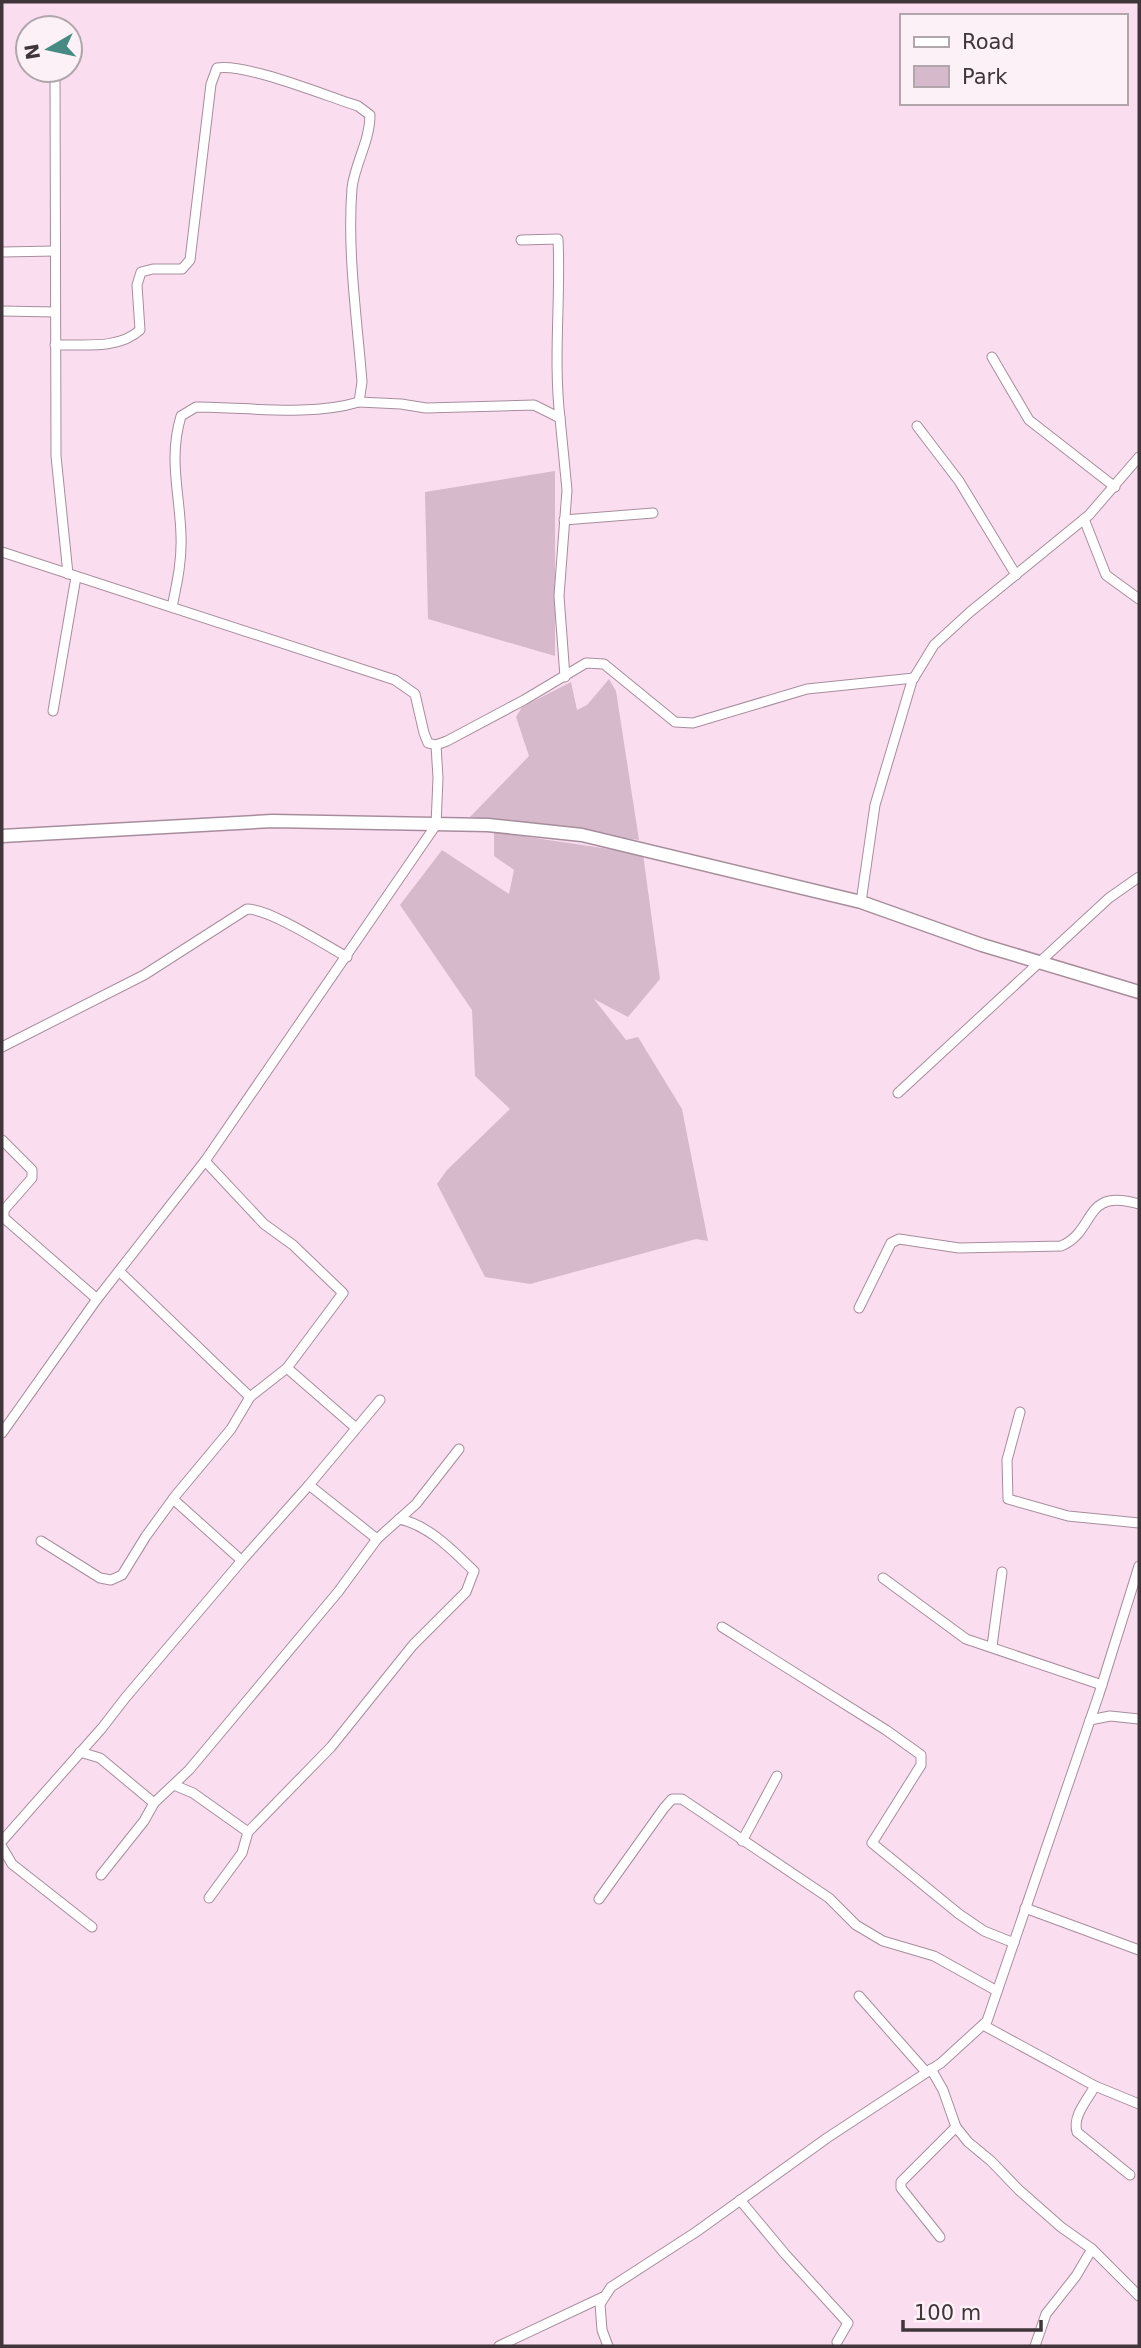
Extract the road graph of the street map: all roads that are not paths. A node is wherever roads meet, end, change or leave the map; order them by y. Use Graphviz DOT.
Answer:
graph roads {
  1 [pos="55,84"];
  2 [pos="521,240"];
  3 [pos="55,251"];
  4 [pos="2,252"];
  5 [pos="2,311"];
  6 [pos="55,312"];
  7 [pos="55,345"];
  8 [pos="992,357"];
  9 [pos="359,402"];
  10 [pos="561,418"];
  11 [pos="917,426"];
  12 [pos="1139,457"];
  13 [pos="1115,487"];
  14 [pos="653,513"];
  15 [pos="1084,519"];
  16 [pos="564,520"];
  17 [pos="2,552"];
  18 [pos="72,575"];
  19 [pos="1016,575"];
  20 [pos="1139,599"];
  21 [pos="172,607"];
  22 [pos="565,677"];
  23 [pos="914,678"];
  24 [pos="54,712"];
  25 [pos="436,745"];
  26 [pos="436,825"];
  27 [pos="2,836"];
  28 [pos="1139,877"];
  29 [pos="861,902"];
  30 [pos="347,957"];
  31 [pos="1040,962"];
  32 [pos="1139,992"];
  33 [pos="2,1047"];
  34 [pos="898,1093"];
  35 [pos="2,1140"];
  36 [pos="205,1161"];
  37 [pos="1139,1204"];
  38 [pos="120,1272"];
  39 [pos="97,1299"];
  40 [pos="859,1308"];
  41 [pos="287,1368"];
  42 [pos="250,1397"];
  43 [pos="380,1399"];
  44 [pos="1020,1412"];
  45 [pos="356,1428"];
  46 [pos="2,1433"];
  47 [pos="460,1449"];
  48 [pos="309,1485"];
  49 [pos="173,1499"];
  50 [pos="399,1519"];
  51 [pos="1139,1523"];
  52 [pos="377,1539"];
  53 [pos="41,1541"];
  54 [pos="241,1560"];
  55 [pos="1139,1566"];
  56 [pos="1002,1572"];
  57 [pos="883,1578"];
  58 [pos="722,1627"];
  59 [pos="992,1646"];
  60 [pos="1102,1685"];
  61 [pos="1139,1719"];
  62 [pos="1090,1720"];
  63 [pos="80,1752"];
  64 [pos="777,1776"];
  65 [pos="174,1785"];
  66 [pos="154,1803"];
  67 [pos="248,1832"];
  68 [pos="742,1840"];
  69 [pos="2,1841"];
  70 [pos="2,1847"];
  71 [pos="101,1875"];
  72 [pos="209,1898"];
  73 [pos="598,1899"];
  74 [pos="1025,1908"];
  75 [pos="92,1927"];
  76 [pos="1014,1942"];
  77 [pos="1139,1950"];
  78 [pos="997,1991"];
  79 [pos="859,1996"];
  80 [pos="983,2025"];
  81 [pos="929,2071"];
  82 [pos="1095,2085"];
  83 [pos="1139,2104"];
  84 [pos="956,2127"];
  85 [pos="1130,2175"];
  86 [pos="740,2200"];
  87 [pos="940,2237"];
  88 [pos="1092,2249"];
  89 [pos="605,2296"];
  90 [pos="1139,2297"];
  91 [pos="837,2342"];
  92 [pos="499,2346"];
  93 [pos="608,2346"];
  94 [pos="1035,2346"];
  1 -- 3 [label="street"];
  2 -- 10 [label="street"];
  3 -- 4 [label="street"];
  3 -- 6 [label="street"];
  5 -- 6 [label="street"];
  6 -- 7 [label="street"];
  7 -- 9 [label="street"];
  7 -- 18 [label="street"];
  8 -- 13 [label="street"];
  9 -- 10 [label="street"];
  9 -- 21 [label="street"];
  10 -- 16 [label="street"];
  11 -- 19 [label="street"];
  12 -- 13 [label="street"];
  13 -- 15 [label="street"];
  14 -- 16 [label="street"];
  15 -- 19 [label="street"];
  15 -- 20 [label="street"];
  16 -- 22 [label="street"];
  17 -- 18 [label="street"];
  18 -- 21 [label="street"];
  18 -- 24 [label="street"];
  19 -- 23 [label="street"];
  21 -- 25 [label="street"];
  22 -- 23 [label="street"];
  22 -- 25 [label="street"];
  23 -- 29 [label="street"];
  25 -- 26 [label="street"];
  26 -- 27 [label="street"];
  26 -- 29 [label="street"];
  26 -- 30 [label="street"];
  28 -- 31 [label="street"];
  29 -- 31 [label="street"];
  30 -- 33 [label="street"];
  30 -- 36 [label="street"];
  31 -- 32 [label="street"];
  31 -- 34 [label="street"];
  35 -- 39 [label="street"];
  36 -- 38 [label="street"];
  36 -- 41 [label="street"];
  37 -- 40 [label="street"];
  38 -- 39 [label="street"];
  38 -- 42 [label="street"];
  39 -- 46 [label="street"];
  41 -- 42 [label="street"];
  41 -- 45 [label="street"];
  42 -- 49 [label="street"];
  43 -- 45 [label="street"];
  44 -- 51 [label="street"];
  45 -- 48 [label="street"];
  47 -- 50 [label="street"];
  48 -- 52 [label="street"];
  48 -- 54 [label="street"];
  49 -- 53 [label="street"];
  49 -- 54 [label="street"];
  50 -- 52 [label="street"];
  50 -- 67 [label="street"];
  52 -- 65 [label="street"];
  54 -- 63 [label="street"];
  55 -- 60 [label="street"];
  56 -- 59 [label="street"];
  57 -- 59 [label="street"];
  58 -- 76 [label="street"];
  59 -- 60 [label="street"];
  60 -- 62 [label="street"];
  61 -- 62 [label="street"];
  62 -- 74 [label="street"];
  63 -- 66 [label="street"];
  63 -- 69 [label="street"];
  64 -- 68 [label="street"];
  65 -- 66 [label="street"];
  65 -- 67 [label="street"];
  66 -- 71 [label="street"];
  67 -- 72 [label="street"];
  68 -- 73 [label="street"];
  68 -- 78 [label="street"];
  70 -- 75 [label="street"];
  74 -- 76 [label="street"];
  74 -- 77 [label="street"];
  76 -- 78 [label="street"];
  78 -- 80 [label="street"];
  79 -- 81 [label="street"];
  80 -- 81 [label="street"];
  80 -- 82 [label="street"];
  81 -- 84 [label="street"];
  81 -- 86 [label="street"];
  82 -- 83 [label="street"];
  82 -- 85 [label="street"];
  84 -- 87 [label="street"];
  84 -- 88 [label="street"];
  86 -- 89 [label="street"];
  86 -- 91 [label="street"];
  88 -- 90 [label="street"];
  88 -- 94 [label="street"];
  89 -- 92 [label="street"];
  89 -- 93 [label="street"];
}
